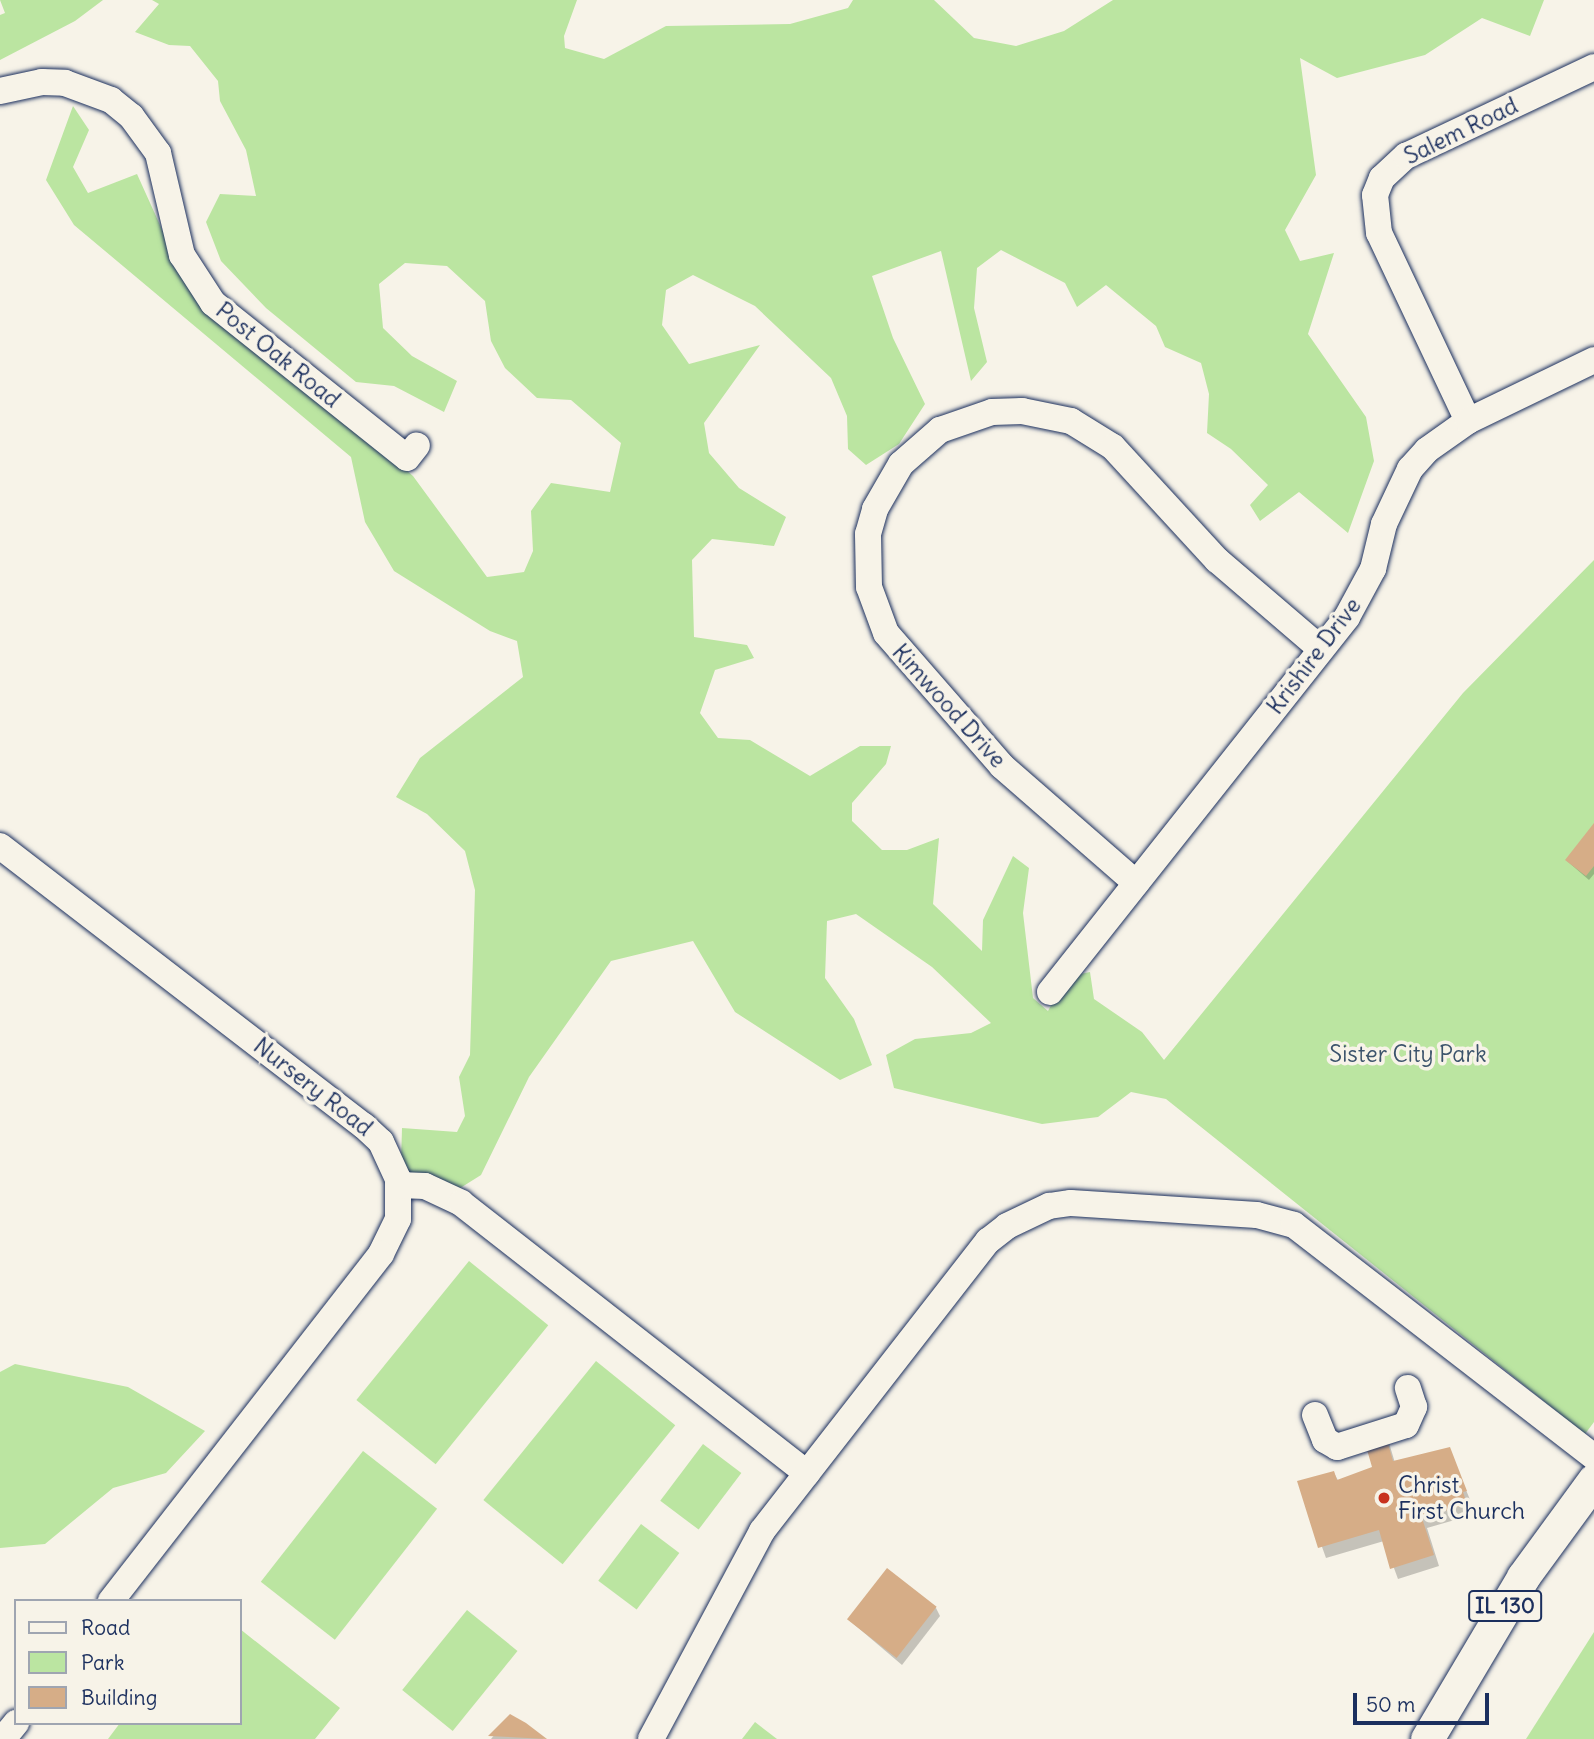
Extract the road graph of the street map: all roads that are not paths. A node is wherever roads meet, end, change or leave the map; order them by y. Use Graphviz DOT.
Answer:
graph roads {
  1 [pos="1594,67"];
  2 [pos="0,91"];
  3 [pos="1594,360"];
  4 [pos="1468,421"];
  5 [pos="417,444"];
  6 [pos="1321,649"];
  7 [pos="0,846"];
  8 [pos="1136,883"];
  9 [pos="1050,992"];
  10 [pos="399,1185"];
  11 [pos="1408,1388"];
  12 [pos="1315,1415"];
  13 [pos="1594,1457"];
  14 [pos="807,1473"];
  15 [pos="1594,1480"];
  16 [pos="113,1599"];
  17 [pos="14,1725"];
  18 [pos="3,1739"];
  19 [pos="651,1739"];
  20 [pos="1427,1739"];
  1 -- 4 [label="street, Salem Road"];
  2 -- 5 [label="street, Post Oak Road"];
  3 -- 4 [label="street, Krishire Drive"];
  4 -- 6 [label="street, Krishire Drive"];
  6 -- 8 [label="street, Krishire Drive"];
  6 -- 8 [label="street, Kimwood Drive"];
  7 -- 10 [label="street, Nursery Road"];
  8 -- 9 [label="street, Krishire Drive"];
  10 -- 14 [label="street"];
  10 -- 16 [label="street, Nursery Road"];
  11 -- 12 [label="street"];
  13 -- 14 [label="street"];
  14 -- 19 [label="street"];
  15 -- 20 [label="main road, IL 130"];
  17 -- 18 [label="street"];
}
